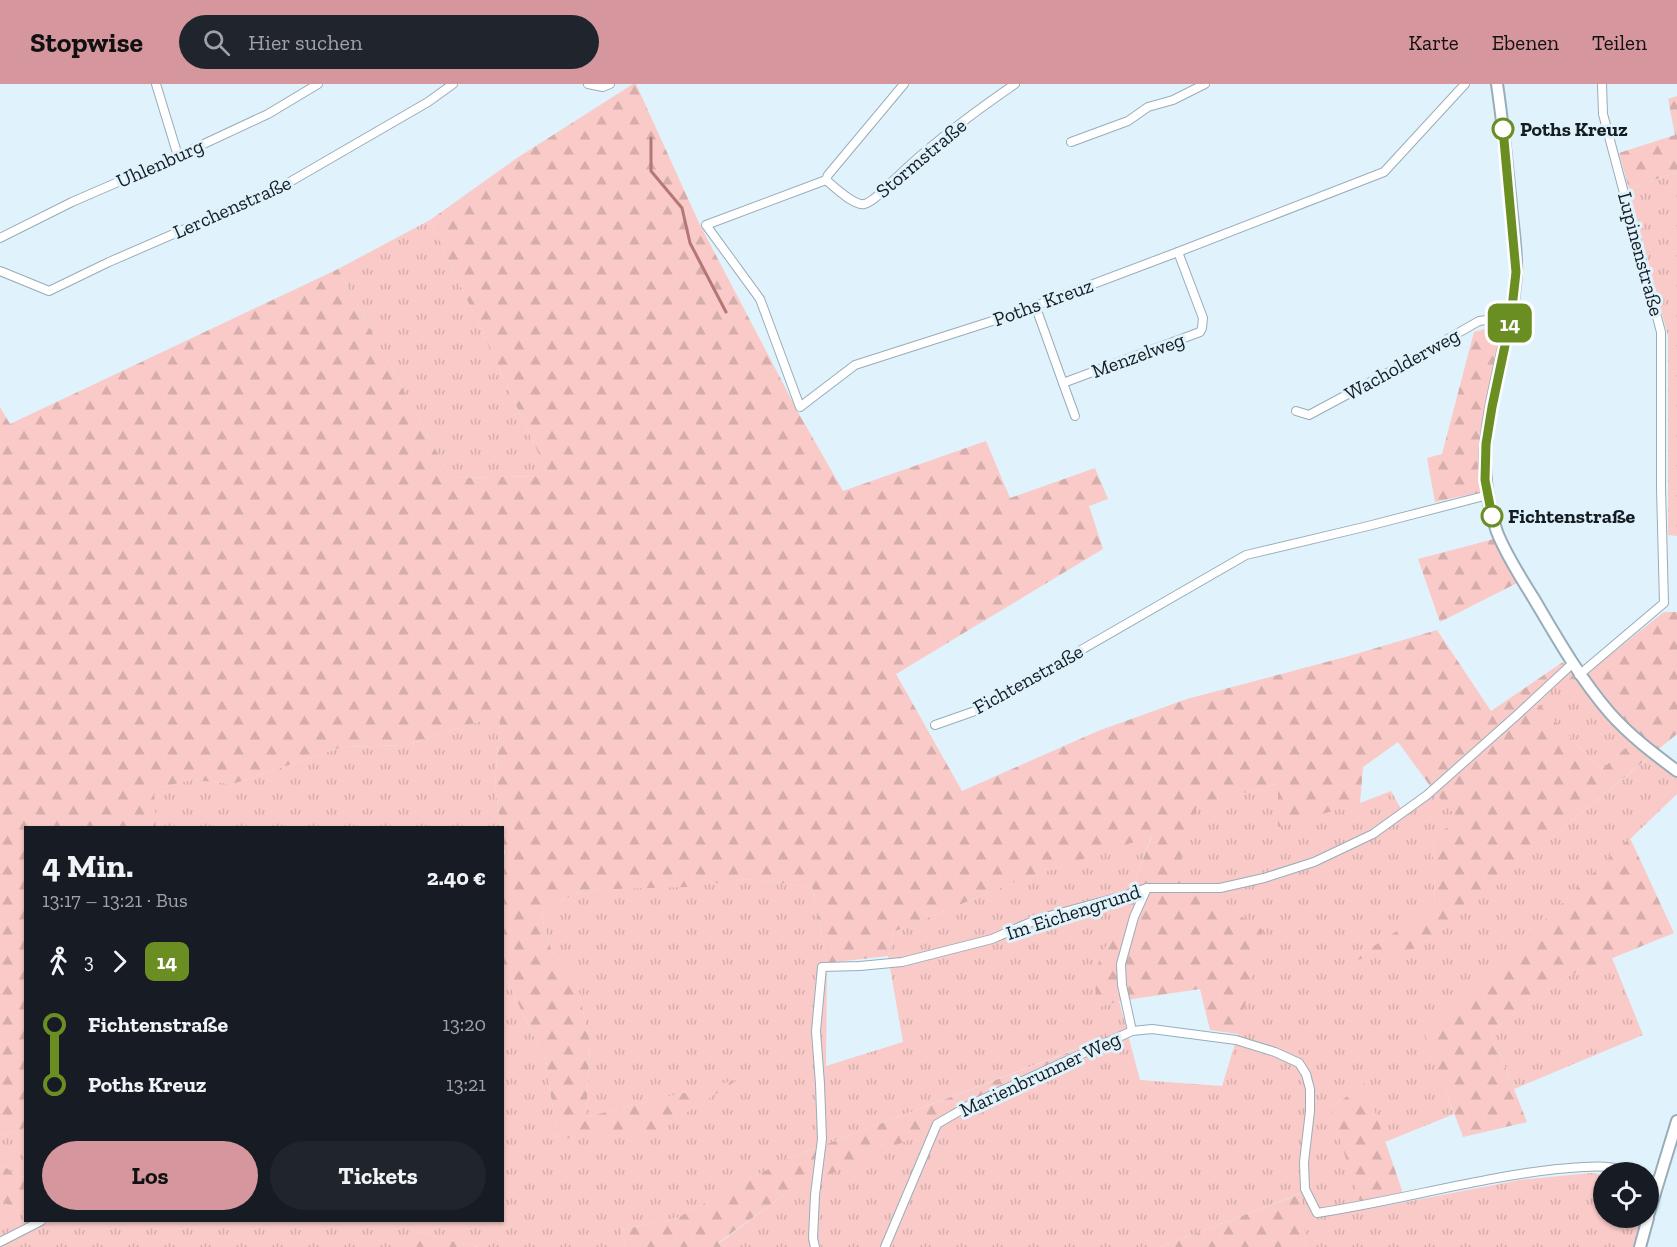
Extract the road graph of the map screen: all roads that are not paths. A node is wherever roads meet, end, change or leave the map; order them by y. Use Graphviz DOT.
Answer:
graph roads {
  1 [pos="156,84"];
  2 [pos="318,84"];
  3 [pos="453,84"];
  4 [pos="588,84"];
  5 [pos="904,84"];
  6 [pos="1015,84"];
  7 [pos="1206,84"];
  8 [pos="1466,84"];
  9 [pos="1497,84"];
  10 [pos="1602,84"];
  11 [pos="607,86"];
  12 [pos="1071,142"];
  13 [pos="178,156"];
  14 [pos="826,180"];
  15 [pos="0,238"];
  16 [pos="1178,252"];
  17 [pos="0,270"];
  18 [pos="1035,305"];
  19 [pos="1511,317"];
  20 [pos="1063,383"];
  21 [pos="1296,411"];
  22 [pos="1075,416"];
  23 [pos="1488,495"];
  24 [pos="1572,664"];
  25 [pos="1579,675"];
  26 [pos="935,724"];
  27 [pos="1677,771"];
  28 [pos="1147,888"];
  29 [pos="1132,1031"];
  30 [pos="1677,1121"];
  31 [pos="1659,1165"];
  32 [pos="1593,1166"];
  33 [pos="40,1222"];
  34 [pos="1645,1228"];
  35 [pos="0,1242"];
  36 [pos="815,1247"];
  37 [pos="885,1247"];
  38 [pos="1640,1247"];
  1 -- 13 [label="street"];
  2 -- 13 [label="street, Uhlenburg"];
  3 -- 17 [label="street, Lerchenstraße"];
  4 -- 11 [label="street"];
  5 -- 14 [label="street"];
  6 -- 14 [label="street, Stormstraße"];
  7 -- 12 [label="street"];
  8 -- 16 [label="street, Poths Kreuz"];
  9 -- 19 [label="street"];
  10 -- 25 [label="street, Lupinenstraße"];
  13 -- 15 [label="street, Uhlenburg"];
  14 -- 18 [label="street, Poths Kreuz"];
  16 -- 18 [label="street, Poths Kreuz"];
  16 -- 20 [label="street, Menzelweg"];
  18 -- 20 [label="street"];
  19 -- 21 [label="street, Wacholderweg"];
  19 -- 23 [label="street"];
  20 -- 22 [label="street"];
  23 -- 24 [label="street"];
  23 -- 26 [label="street, Fichtenstraße"];
  24 -- 25 [label="street"];
  24 -- 28 [label="street, Im Eichengrund"];
  25 -- 27 [label="street"];
  28 -- 29 [label="street"];
  28 -- 36 [label="street, Im Eichengrund"];
  29 -- 32 [label="street, Marienbrunner Weg"];
  29 -- 37 [label="street, Marienbrunner Weg"];
  30 -- 31 [label="street"];
  33 -- 35 [label="street"];
  34 -- 38 [label="street"];
}
